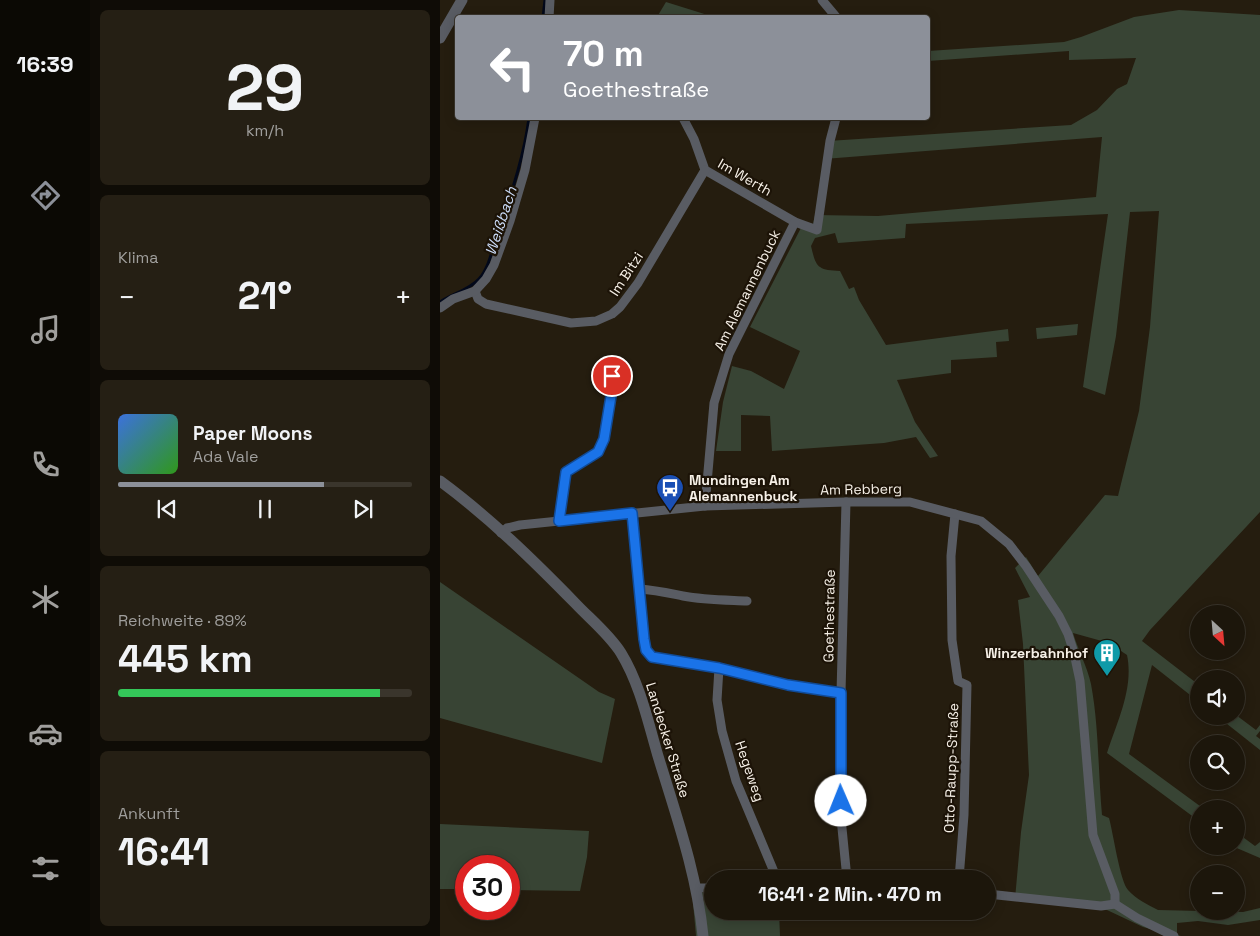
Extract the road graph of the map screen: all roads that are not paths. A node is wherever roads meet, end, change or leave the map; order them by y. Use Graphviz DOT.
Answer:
graph roads {
  1 [pos="462,0"];
  2 [pos="550,0"];
  3 [pos="822,0"];
  4 [pos="548,15"];
  5 [pos="834,15"];
  6 [pos="440,38"];
  7 [pos="535,120"];
  8 [pos="684,120"];
  9 [pos="835,120"];
  10 [pos="705,170"];
  11 [pos="796,222"];
  12 [pos="475,291"];
  13 [pos="440,308"];
  14 [pos="612,390"];
  15 [pos="440,481"];
  16 [pos="846,502"];
  17 [pos="705,506"];
  18 [pos="632,513"];
  19 [pos="955,514"];
  20 [pos="559,521"];
  21 [pos="501,533"];
  22 [pos="640,589"];
  23 [pos="747,601"];
  24 [pos="719,668"];
  25 [pos="841,693"];
  26 [pos="773,870"];
  27 [pos="847,870"];
  28 [pos="960,870"];
  29 [pos="696,888"];
  30 [pos="704,888"];
  31 [pos="996,895"];
  32 [pos="1115,904"];
  33 [pos="703,936"];
  34 [pos="1174,936"];
  1 -- 6 [label="street"];
  2 -- 4 [label="street"];
  3 -- 5 [label="street"];
  7 -- 12 [label="street"];
  8 -- 10 [label="street, Im Werth"];
  9 -- 11 [label="street, Am Alemannenbuck"];
  10 -- 11 [label="street, Im Werth"];
  10 -- 12 [label="street, Im Bitzi"];
  11 -- 17 [label="street, Am Alemannenbuck"];
  12 -- 13 [label="street"];
  14 -- 20 [label="street"];
  15 -- 21 [label="street, Landecker Straße"];
  16 -- 17 [label="street, Am Rebberg"];
  16 -- 19 [label="street, Am Rebberg"];
  16 -- 25 [label="street, Goethestraße"];
  17 -- 18 [label="street, Am Rebberg"];
  18 -- 20 [label="street, Am Rebberg"];
  18 -- 22 [label="street"];
  19 -- 28 [label="street, Otto-Raupp-Straße"];
  19 -- 32 [label="street, Am Rebberg"];
  20 -- 21 [label="street, Am Rebberg"];
  21 -- 29 [label="street, Landecker Straße"];
  22 -- 23 [label="street"];
  22 -- 24 [label="street"];
  24 -- 25 [label="street"];
  24 -- 26 [label="street, Hegeweg"];
  25 -- 27 [label="street, Goethestraße"];
  29 -- 30 [label="street"];
  29 -- 33 [label="street, Landecker Straße"];
  31 -- 32 [label="street"];
  32 -- 34 [label="street"];
}
